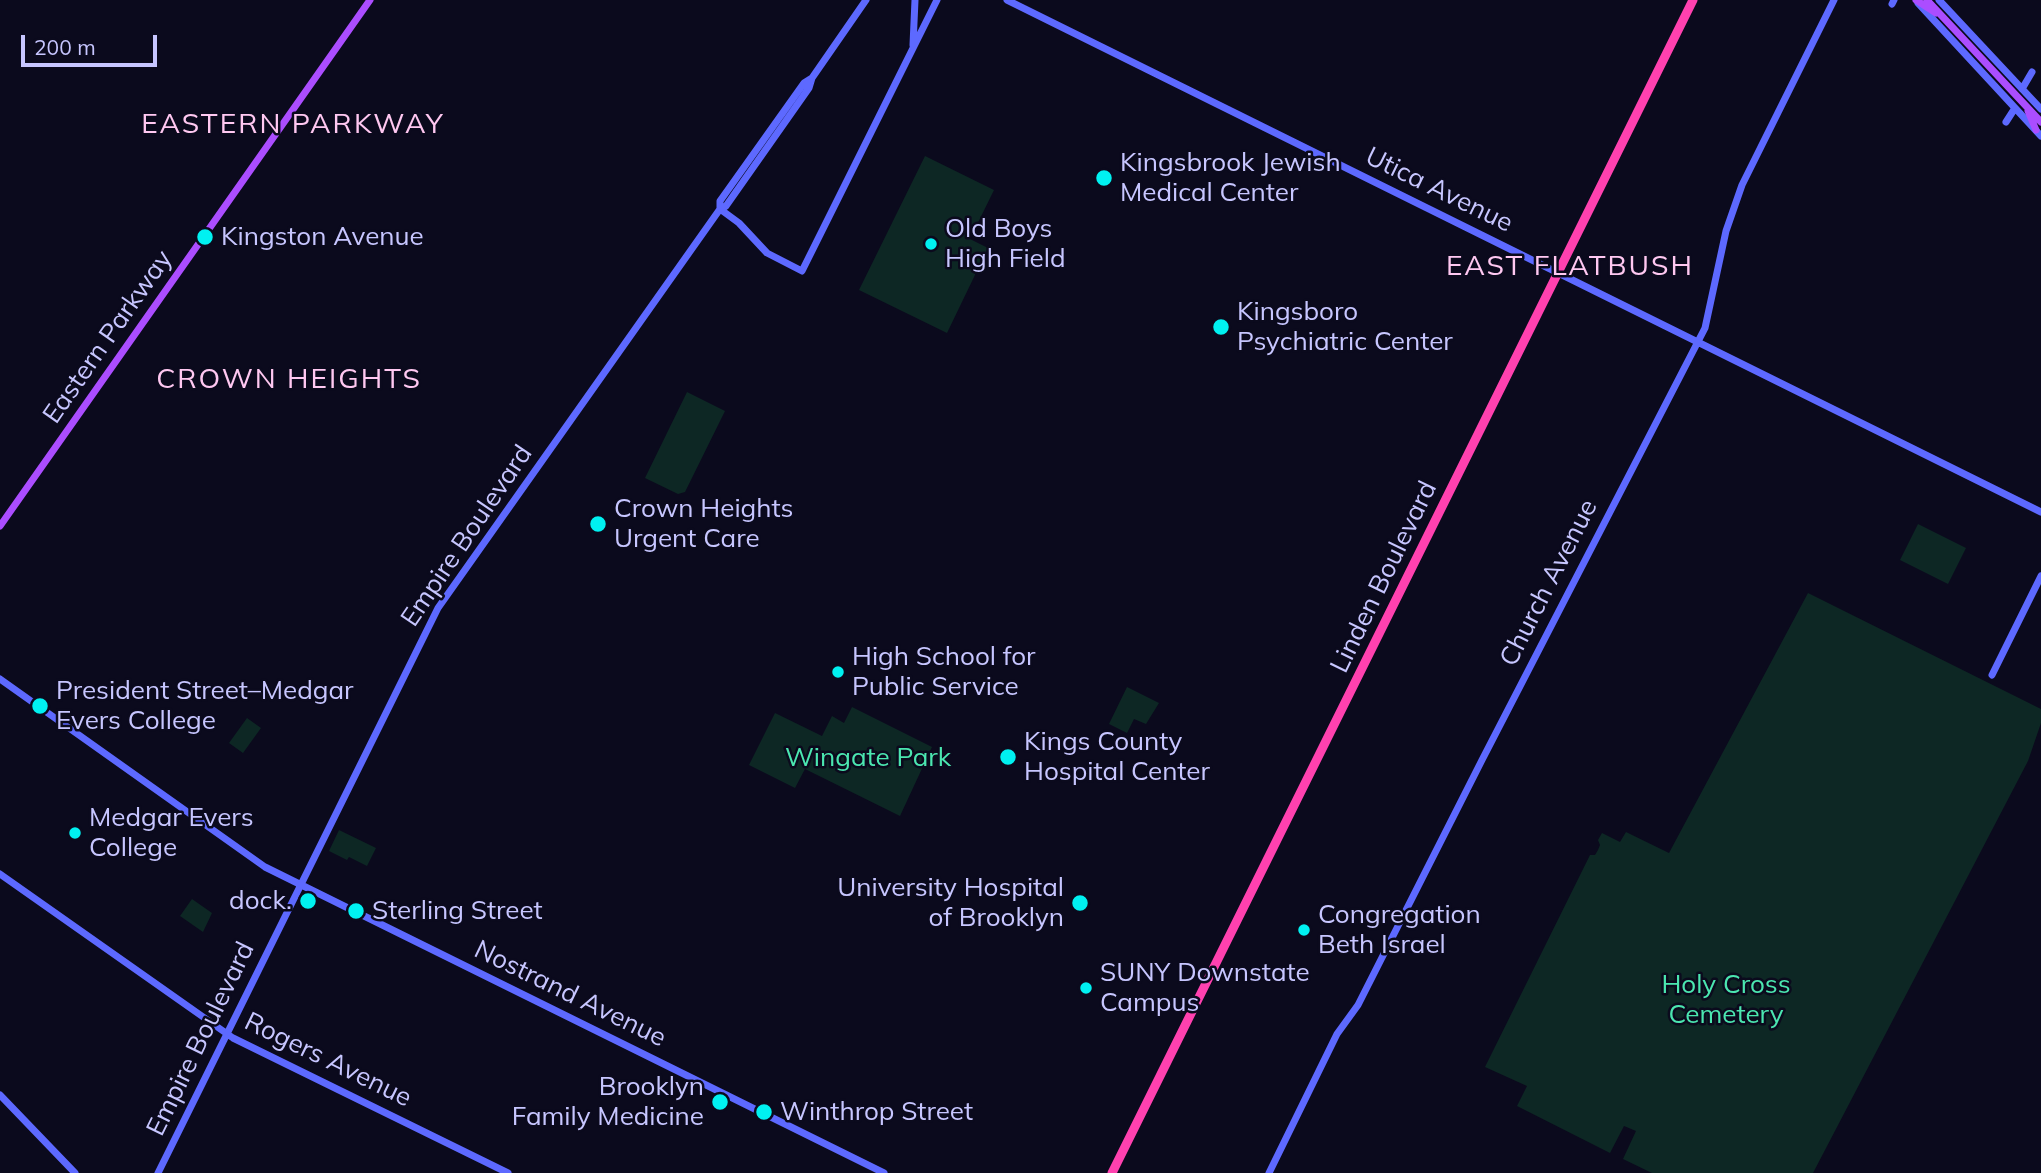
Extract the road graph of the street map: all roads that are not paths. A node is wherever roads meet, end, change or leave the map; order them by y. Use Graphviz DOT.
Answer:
graph roads {
  1 [pos="370,0"];
  2 [pos="866,0"];
  3 [pos="915,0"];
  4 [pos="936,0"];
  5 [pos="1007,0"];
  6 [pos="1693,0"];
  7 [pos="1834,0"];
  8 [pos="1915,0"];
  9 [pos="1928,0"];
  10 [pos="1939,0"];
  11 [pos="1945,19"];
  12 [pos="913,49"];
  13 [pos="2032,72"];
  14 [pos="2022,89"];
  15 [pos="2027,107"];
  16 [pos="2015,108"];
  17 [pos="2041,109"];
  18 [pos="2006,122"];
  19 [pos="2041,122"];
  20 [pos="2039,133"];
  21 [pos="720,209"];
  22 [pos="1558,273"];
  23 [pos="1698,342"];
  24 [pos="2041,512"];
  25 [pos="0,526"];
  26 [pos="2041,576"];
  27 [pos="1992,675"];
  28 [pos="0,679"];
  29 [pos="0,874"];
  30 [pos="301,884"];
  31 [pos="227,1034"];
  32 [pos="0,1095"];
  33 [pos="75,1173"];
  34 [pos="158,1173"];
  35 [pos="508,1173"];
  36 [pos="884,1173"];
  37 [pos="1111,1173"];
  38 [pos="1269,1173"];
  1 -- 25 [label="main road, Eastern Parkway"];
  2 -- 21 [label="main road, Empire Boulevard"];
  3 -- 12 [label="main road"];
  4 -- 12 [label="main road"];
  5 -- 22 [label="main road, Utica Avenue"];
  6 -- 22 [label="highway, Linden Boulevard"];
  7 -- 23 [label="main road, Church Avenue"];
  8 -- 11 [label="main road"];
  8 -- 16 [label="main road"];
  9 -- 11 [label="main road"];
  10 -- 14 [label="main road"];
  11 -- 15 [label="main road"];
  12 -- 21 [label="main road"];
  13 -- 14 [label="main road"];
  14 -- 17 [label="main road"];
  15 -- 19 [label="main road"];
  15 -- 20 [label="main road"];
  16 -- 18 [label="main road"];
  16 -- 20 [label="main road"];
  21 -- 30 [label="main road, Empire Boulevard"];
  22 -- 23 [label="main road, Utica Avenue"];
  22 -- 37 [label="highway, Linden Boulevard"];
  23 -- 24 [label="main road, Utica Avenue"];
  23 -- 38 [label="main road, Church Avenue"];
  26 -- 27 [label="main road"];
  28 -- 30 [label="main road, Nostrand Avenue"];
  29 -- 31 [label="main road, Rogers Avenue"];
  30 -- 31 [label="main road, Empire Boulevard"];
  30 -- 36 [label="main road, Nostrand Avenue"];
  31 -- 34 [label="main road, Empire Boulevard"];
  31 -- 35 [label="main road, Rogers Avenue"];
  32 -- 33 [label="main road"];
}
